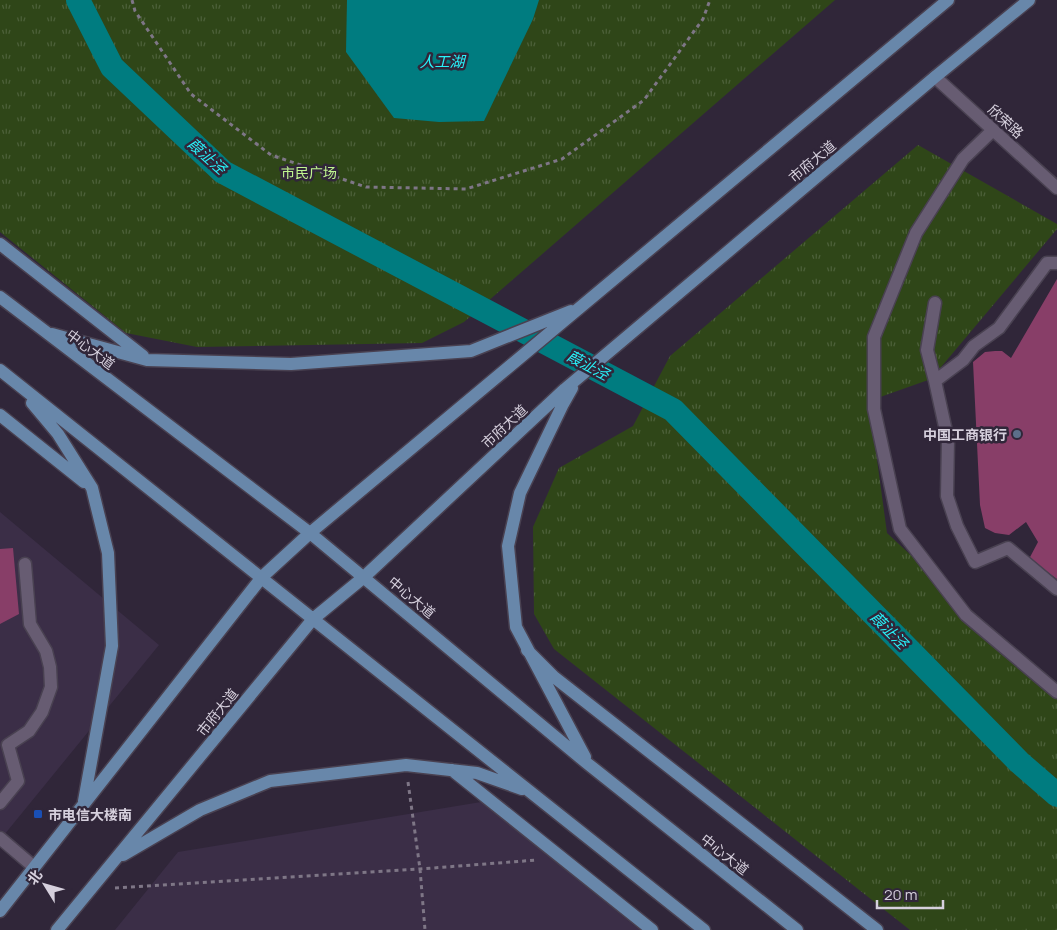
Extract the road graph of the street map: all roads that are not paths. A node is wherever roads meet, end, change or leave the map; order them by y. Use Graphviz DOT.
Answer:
graph roads {
  1 [pos="948,0"];
  2 [pos="1029,0"];
  3 [pos="935,77"];
  4 [pos="994,130"];
  5 [pos="1057,188"];
  6 [pos="0,244"];
  7 [pos="1057,262"];
  8 [pos="0,297"];
  9 [pos="935,303"];
  10 [pos="581,307"];
  11 [pos="45,332"];
  12 [pos="147,360"];
  13 [pos="0,370"];
  14 [pos="578,378"];
  15 [pos="936,381"];
  16 [pos="14,382"];
  17 [pos="0,416"];
  18 [pos="92,488"];
  19 [pos="310,533"];
  20 [pos="25,564"];
  21 [pos="262,577"];
  22 [pos="364,577"];
  23 [pos="1057,589"];
  24 [pos="313,619"];
  25 [pos="528,650"];
  26 [pos="1057,692"];
  27 [pos="588,764"];
  28 [pos="452,770"];
  29 [pos="531,792"];
  30 [pos="0,804"];
  31 [pos="84,804"];
  32 [pos="0,838"];
  33 [pos="117,858"];
  34 [pos="34,867"];
  35 [pos="0,911"];
  36 [pos="57,930"];
  37 [pos="652,930"];
  38 [pos="704,930"];
  39 [pos="797,930"];
  40 [pos="876,930"];
  1 -- 10 [label="main road"];
  2 -- 3 [label="main road, 市府大道"];
  3 -- 4 [label="street, 欣荣路"];
  3 -- 14 [label="main road, 市府大道"];
  4 -- 5 [label="street, 欣荣路"];
  4 -- 26 [label="street"];
  6 -- 12 [label="main road"];
  7 -- 15 [label="street"];
  8 -- 11 [label="main road, 中心大道"];
  9 -- 15 [label="street"];
  10 -- 12 [label="main road"];
  10 -- 19 [label="main road"];
  11 -- 12 [label="main road"];
  11 -- 19 [label="main road, 中心大道"];
  13 -- 16 [label="main road"];
  14 -- 22 [label="main road, 市府大道"];
  14 -- 25 [label="main road"];
  15 -- 23 [label="street"];
  16 -- 18 [label="main road"];
  16 -- 21 [label="main road"];
  17 -- 18 [label="main road"];
  18 -- 31 [label="main road"];
  19 -- 21 [label="main road"];
  19 -- 22 [label="main road, 中心大道"];
  20 -- 30 [label="street"];
  21 -- 24 [label="main road"];
  21 -- 31 [label="main road"];
  22 -- 24 [label="main road, 市府大道"];
  22 -- 27 [label="main road, 中心大道"];
  24 -- 29 [label="main road"];
  24 -- 33 [label="main road, 市府大道"];
  25 -- 27 [label="main road"];
  25 -- 40 [label="main road"];
  27 -- 39 [label="main road, 中心大道"];
  28 -- 29 [label="main road"];
  28 -- 33 [label="main road"];
  28 -- 37 [label="main road"];
  29 -- 38 [label="main road"];
  31 -- 34 [label="main road"];
  32 -- 34 [label="street"];
  33 -- 36 [label="main road, 市府大道"];
  34 -- 35 [label="main road"];
}
